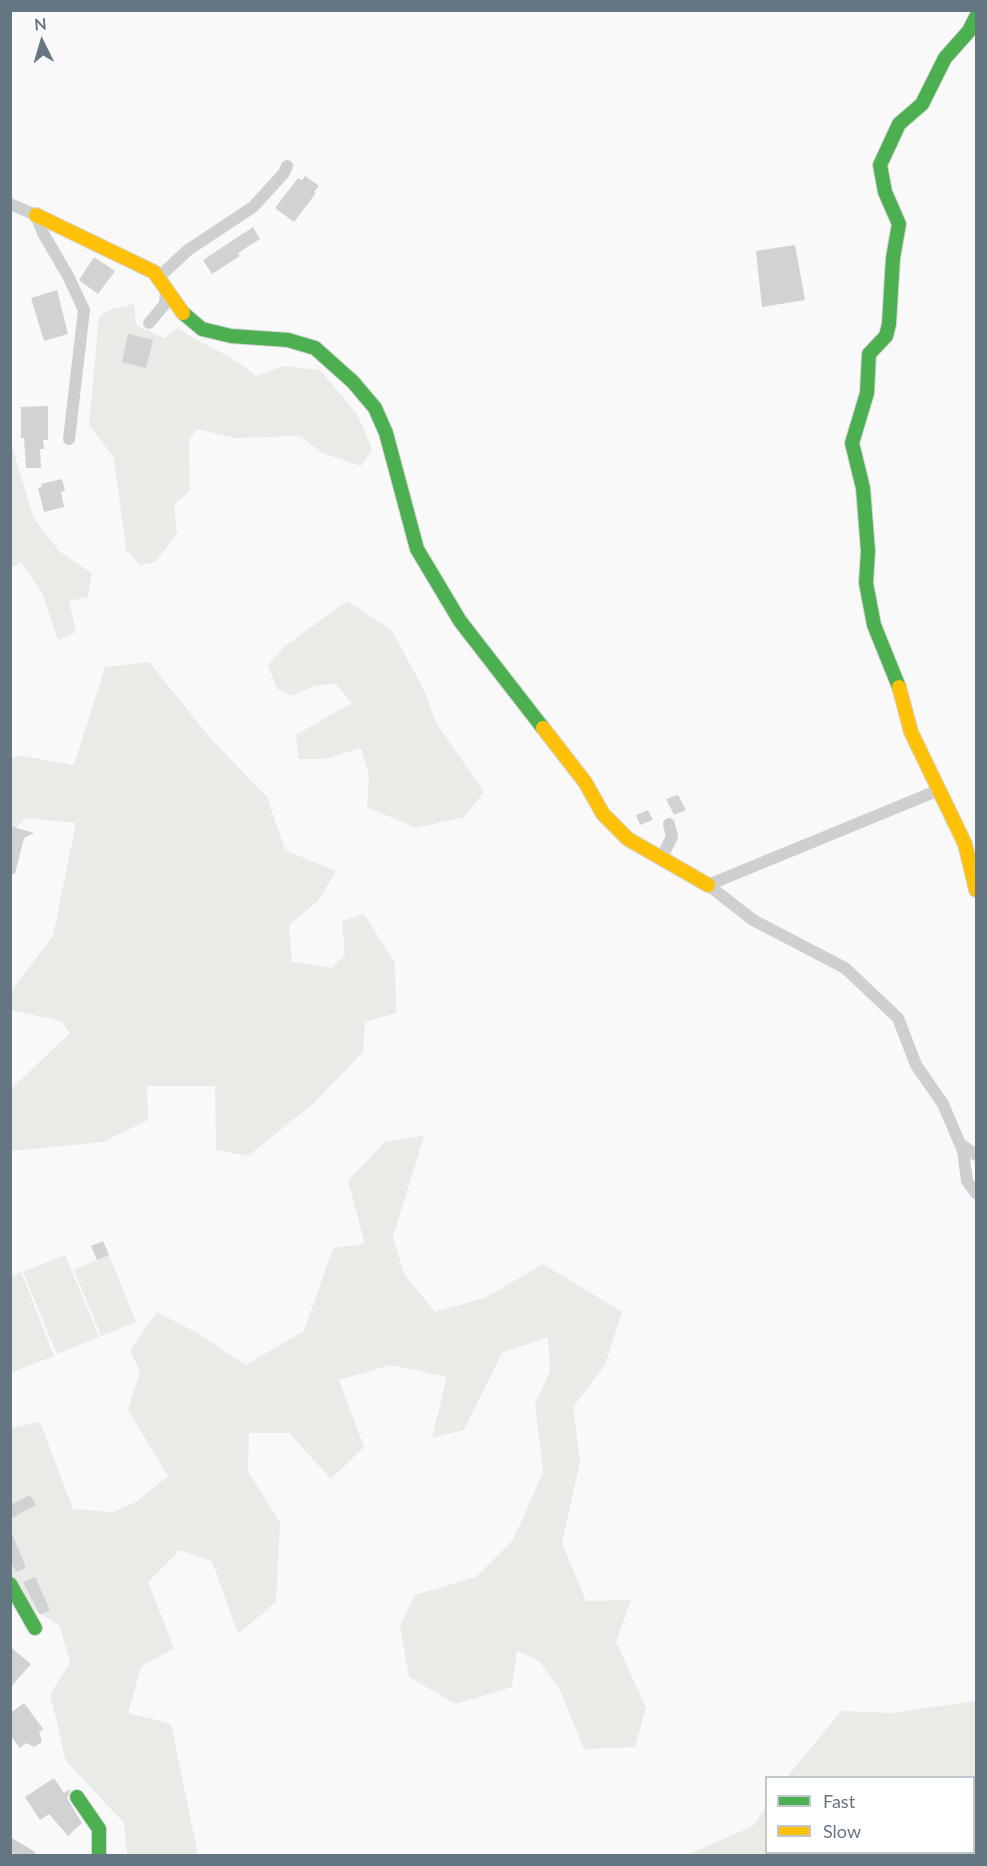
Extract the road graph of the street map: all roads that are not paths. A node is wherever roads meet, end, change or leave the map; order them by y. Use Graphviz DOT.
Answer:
graph roads {
  1 [pos="976,17"];
  2 [pos="286,166"];
  3 [pos="10,204"];
  4 [pos="36,215"];
  5 [pos="158,278"];
  6 [pos="166,291"];
  7 [pos="149,323"];
  8 [pos="69,439"];
  9 [pos="939,790"];
  10 [pos="669,824"];
  11 [pos="661,859"];
  12 [pos="708,885"];
  13 [pos="976,890"];
  14 [pos="959,1143"];
  15 [pos="976,1155"];
  16 [pos="976,1193"];
  17 [pos="10,1584"];
  18 [pos="35,1628"];
  19 [pos="77,1797"];
  20 [pos="10,1844"];
  21 [pos="30,1856"];
  22 [pos="99,1856"];
  1 -- 9 [label="street"];
  2 -- 5 [label="street"];
  3 -- 4 [label="street"];
  4 -- 5 [label="street"];
  4 -- 8 [label="street"];
  5 -- 6 [label="street"];
  6 -- 7 [label="street"];
  6 -- 11 [label="street"];
  9 -- 12 [label="street"];
  9 -- 13 [label="street"];
  10 -- 11 [label="street"];
  11 -- 12 [label="street"];
  12 -- 14 [label="street"];
  14 -- 15 [label="street"];
  14 -- 16 [label="street"];
  17 -- 18 [label="street"];
  19 -- 22 [label="street"];
  20 -- 21 [label="street"];
}
